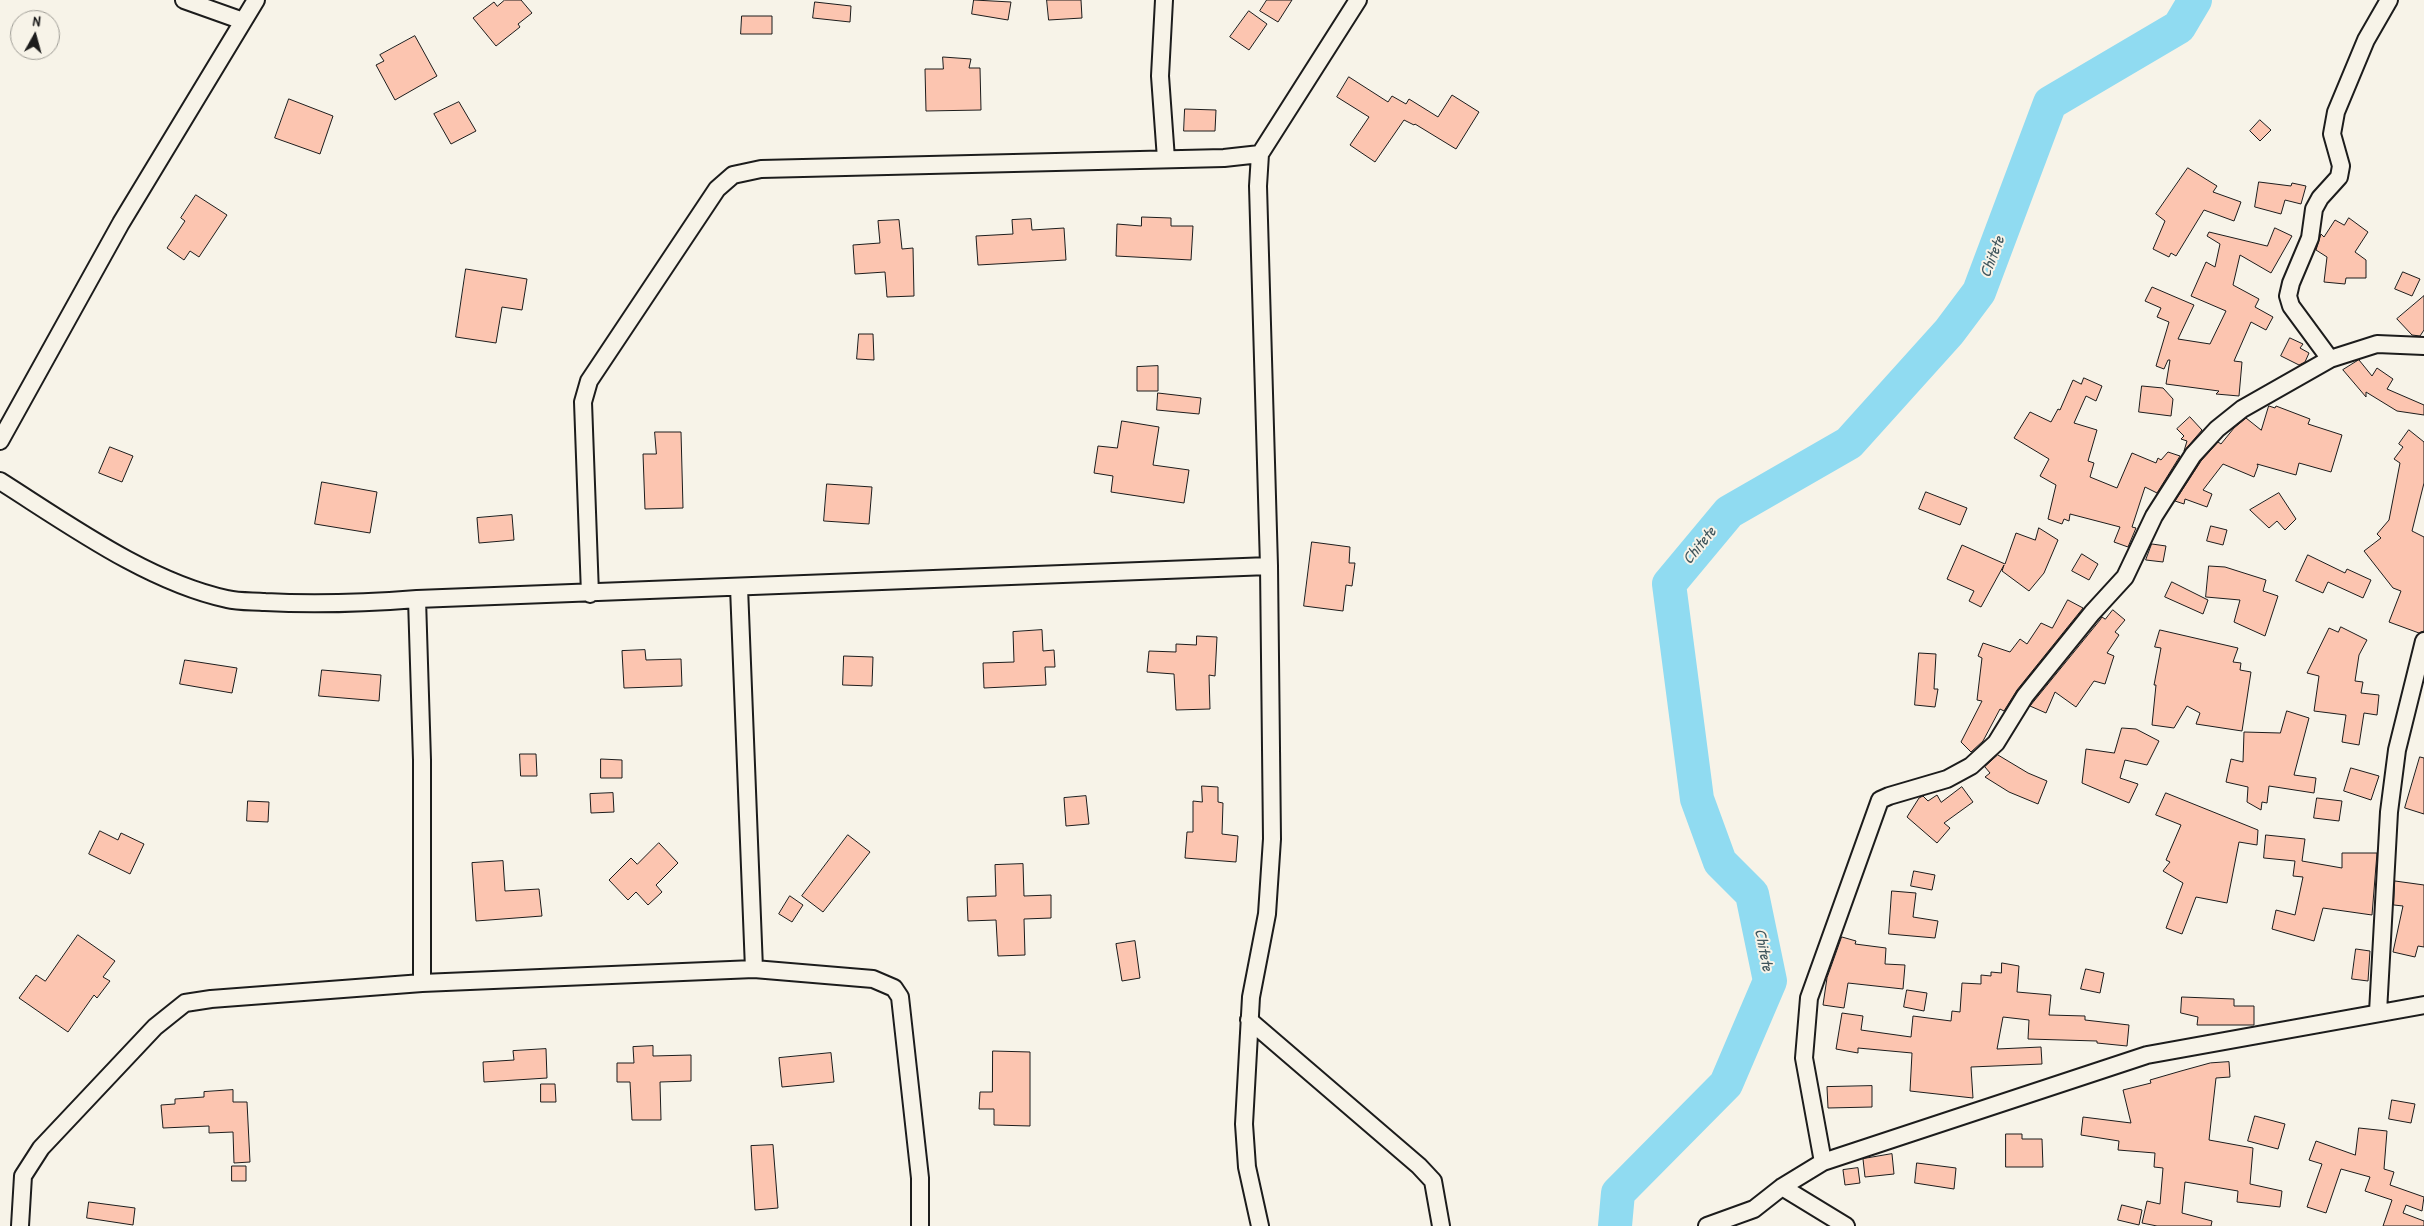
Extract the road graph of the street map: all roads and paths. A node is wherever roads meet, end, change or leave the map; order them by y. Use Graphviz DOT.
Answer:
graph roads {
  1 [pos="184,0"];
  2 [pos="256,0"];
  3 [pos="1164,0"];
  4 [pos="1358,0"];
  5 [pos="2390,0"];
  6 [pos="243,21"];
  7 [pos="1260,154"];
  8 [pos="1166,159"];
  9 [pos="2424,346"];
  10 [pos="2330,359"];
  11 [pos="0,441"];
  12 [pos="0,481"];
  13 [pos="1269,566"];
  14 [pos="738,587"];
  15 [pos="590,594"];
  16 [pos="417,599"];
  17 [pos="2424,641"];
  18 [pos="754,969"];
  19 [pos="422,983"];
  20 [pos="2424,1005"];
  21 [pos="2378,1012"];
  22 [pos="1249,1020"];
  23 [pos="1823,1162"];
  24 [pos="1782,1187"];
  25 [pos="1754,1209"];
  26 [pos="20,1226"];
  27 [pos="920,1226"];
  28 [pos="1260,1226"];
  29 [pos="1441,1226"];
  30 [pos="1707,1226"];
  31 [pos="1746,1226"];
  32 [pos="1846,1226"];
  1 -- 6 [label="street"];
  2 -- 6 [label="street"];
  3 -- 8 [label="street"];
  4 -- 7 [label="street"];
  5 -- 10 [label="street"];
  6 -- 11 [label="street"];
  7 -- 8 [label="street"];
  7 -- 13 [label="street"];
  8 -- 15 [label="street"];
  9 -- 10 [label="street"];
  10 -- 23 [label="street"];
  12 -- 16 [label="street"];
  13 -- 14 [label="street"];
  13 -- 22 [label="street"];
  14 -- 15 [label="street"];
  14 -- 18 [label="street"];
  15 -- 16 [label="street"];
  16 -- 19 [label="street"];
  17 -- 21 [label="street"];
  18 -- 19 [label="street"];
  18 -- 27 [label="street"];
  19 -- 26 [label="street"];
  20 -- 21 [label="street"];
  21 -- 23 [label="street"];
  22 -- 28 [label="street"];
  22 -- 29 [label="street"];
  23 -- 24 [label="street"];
  24 -- 25 [label="street"];
  24 -- 32 [label="street"];
  25 -- 30 [label="street"];
  25 -- 31 [label="street"];
}
